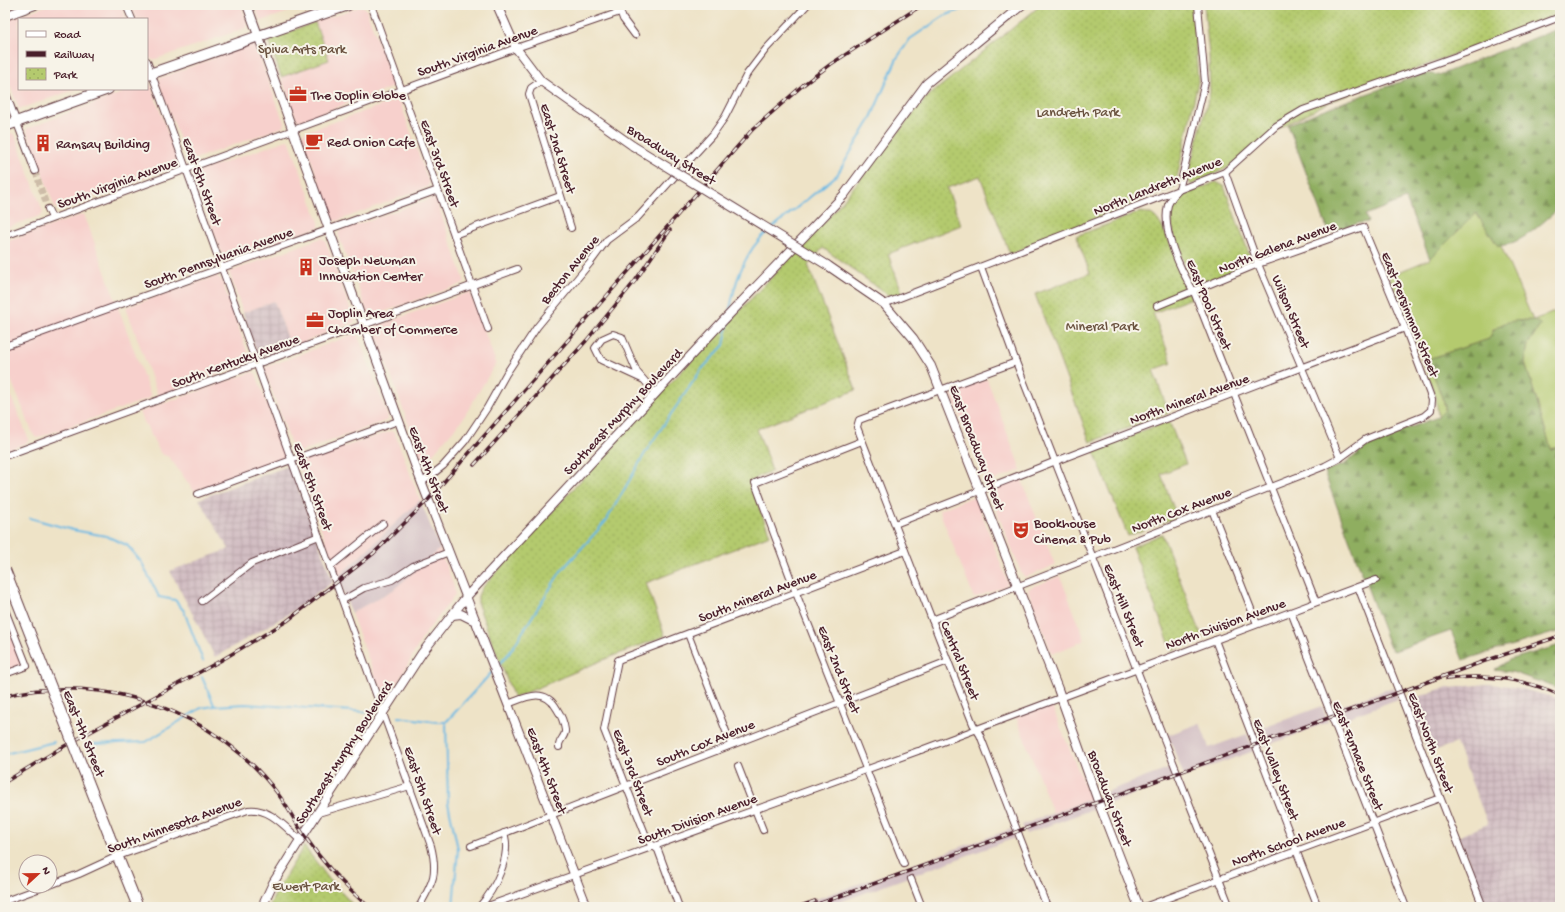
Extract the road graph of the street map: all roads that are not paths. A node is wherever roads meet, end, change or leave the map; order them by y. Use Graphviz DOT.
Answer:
graph roads {
  1 [pos="35,5"];
  2 [pos="126,5"];
  3 [pos="247,5"];
  4 [pos="348,5"];
  5 [pos="371,5"];
  6 [pos="497,5"];
  7 [pos="618,5"];
  8 [pos="807,5"];
  9 [pos="1022,5"];
  10 [pos="1198,5"];
  11 [pos="620,12"];
  12 [pos="5,16"];
  13 [pos="1560,17"];
  14 [pos="132,18"];
  15 [pos="635,35"];
  16 [pos="258,36"];
  17 [pos="516,48"];
  18 [pos="149,74"];
  19 [pos="541,80"];
  20 [pos="105,90"];
  21 [pos="5,91"];
  22 [pos="402,91"];
  23 [pos="16,122"];
  24 [pos="5,126"];
  25 [pos="293,131"];
  26 [pos="186,169"];
  27 [pos="35,171"];
  28 [pos="1225,172"];
  29 [pos="438,190"];
  30 [pos="1178,190"];
  31 [pos="560,196"];
  32 [pos="48,209"];
  33 [pos="52,218"];
  34 [pos="1363,227"];
  35 [pos="571,228"];
  36 [pos="330,229"];
  37 [pos="454,235"];
  38 [pos="5,236"];
  39 [pos="1258,264"];
  40 [pos="827,265"];
  41 [pos="981,267"];
  42 [pos="222,268"];
  43 [pos="517,269"];
  44 [pos="473,285"];
  45 [pos="1194,292"];
  46 [pos="884,304"];
  47 [pos="1157,306"];
  48 [pos="364,324"];
  49 [pos="1405,328"];
  50 [pos="488,329"];
  51 [pos="5,346"];
  52 [pos="1016,362"];
  53 [pos="257,365"];
  54 [pos="1303,368"];
  55 [pos="642,379"];
  56 [pos="942,390"];
  57 [pos="656,394"];
  58 [pos="1234,394"];
  59 [pos="1432,410"];
  60 [pos="398,421"];
  61 [pos="862,441"];
  62 [pos="5,456"];
  63 [pos="1340,458"];
  64 [pos="292,460"];
  65 [pos="1056,460"];
  66 [pos="421,483"];
  67 [pos="1270,487"];
  68 [pos="981,490"];
  69 [pos="198,494"];
  70 [pos="1212,510"];
  71 [pos="383,524"];
  72 [pos="895,524"];
  73 [pos="319,536"];
  74 [pos="905,551"];
  75 [pos="449,552"];
  76 [pos="1093,556"];
  77 [pos="330,567"];
  78 [pos="5,570"];
  79 [pos="1376,580"];
  80 [pos="1018,586"];
  81 [pos="1358,587"];
  82 [pos="796,593"];
  83 [pos="467,596"];
  84 [pos="343,600"];
  85 [pos="202,601"];
  86 [pos="1316,602"];
  87 [pos="5,610"];
  88 [pos="1290,612"];
  89 [pos="452,615"];
  90 [pos="932,620"];
  91 [pos="477,622"];
  92 [pos="1257,624"];
  93 [pos="688,634"];
  94 [pos="1215,640"];
  95 [pos="618,660"];
  96 [pos="948,661"];
  97 [pos="1137,669"];
  98 [pos="5,674"];
  99 [pos="1060,697"];
  100 [pos="840,703"];
  101 [pos="508,704"];
  102 [pos="384,714"];
  103 [pos="977,729"];
  104 [pos="731,744"];
  105 [pos="559,747"];
  106 [pos="738,766"];
  107 [pos="866,770"];
  108 [pos="410,786"];
  109 [pos="626,787"];
  110 [pos="1440,798"];
  111 [pos="755,809"];
  112 [pos="318,813"];
  113 [pos="551,814"];
  114 [pos="1373,823"];
  115 [pos="763,830"];
  116 [pos="504,832"];
  117 [pos="300,840"];
  118 [pos="471,846"];
  119 [pos="654,846"];
  120 [pos="1296,851"];
  121 [pos="118,856"];
  122 [pos="904,864"];
  123 [pos="575,875"];
  124 [pos="911,879"];
  125 [pos="1219,879"];
  126 [pos="58,881"];
  127 [pos="24,894"];
  128 [pos="5,901"];
  129 [pos="420,905"];
  130 [pos="1482,905"];
  131 [pos="138,907"];
  132 [pos="262,907"];
  133 [pos="478,907"];
  134 [pos="485,907"];
  135 [pos="587,907"];
  136 [pos="680,907"];
  137 [pos="922,907"];
  138 [pos="1047,907"];
  139 [pos="1139,907"];
  140 [pos="1144,907"];
  141 [pos="1230,907"];
  142 [pos="1318,907"];
  143 [pos="1406,907"];
  144 [pos="1472,907"];
  1 -- 12 [label="street"];
  2 -- 14 [label="street"];
  3 -- 16 [label="street, East 4th Street"];
  4 -- 16 [label="main road"];
  5 -- 22 [label="street, East 3rd Street"];
  6 -- 17 [label="street"];
  7 -- 11 [label="street"];
  8 -- 66 [label="street, Becton Avenue"];
  9 -- 57 [label="street, Southeast Murphy Boulevard"];
  10 -- 30 [label="street, East Pool Street"];
  11 -- 15 [label="street"];
  11 -- 17 [label="street, South Virginia Avenue"];
  13 -- 28 [label="street, North Landreth Avenue"];
  16 -- 18 [label="main road"];
  16 -- 25 [label="street, East 4th Street"];
  17 -- 19 [label="street, Broadway Street"];
  17 -- 22 [label="street, South Virginia Avenue"];
  18 -- 26 [label="street, East 5th Street"];
  19 -- 31 [label="street, East 2nd Street"];
  19 -- 40 [label="street, Broadway Street, bridge"];
  20 -- 23 [label="main road"];
  21 -- 23 [label="street"];
  22 -- 25 [label="street, South Virginia Avenue"];
  22 -- 29 [label="street, East 3rd Street"];
  23 -- 24 [label="main road"];
  23 -- 27 [label="street"];
  25 -- 26 [label="street, South Virginia Avenue"];
  25 -- 36 [label="street, East 4th Street"];
  26 -- 33 [label="street, South Virginia Avenue"];
  26 -- 42 [label="street, East 5th Street"];
  28 -- 30 [label="street, North Landreth Avenue"];
  28 -- 39 [label="street, Wilson Street"];
  29 -- 36 [label="street, South Pennsylvania Avenue"];
  29 -- 37 [label="street, East 3rd Street"];
  30 -- 41 [label="street, North Landreth Avenue"];
  30 -- 45 [label="street, East Pool Street"];
  31 -- 35 [label="street, East 2nd Street"];
  31 -- 37 [label="street"];
  32 -- 33 [label="street"];
  33 -- 38 [label="street, South Virginia Avenue"];
  34 -- 39 [label="street, North Galena Avenue"];
  34 -- 49 [label="street, East Persimmon Street"];
  36 -- 42 [label="street, South Pennsylvania Avenue"];
  36 -- 48 [label="street, East 4th Street"];
  37 -- 44 [label="street, East 3rd Street"];
  39 -- 45 [label="street, North Galena Avenue"];
  39 -- 54 [label="street, Wilson Street"];
  40 -- 46 [label="street, East Broadway Street"];
  41 -- 46 [label="street, North Landreth Avenue"];
  41 -- 52 [label="street, East Hill Street"];
  42 -- 51 [label="street, South Pennsylvania Avenue"];
  42 -- 53 [label="street, East 5th Street"];
  43 -- 44 [label="street, South Kentucky Avenue"];
  44 -- 48 [label="street, South Kentucky Avenue"];
  44 -- 50 [label="street, East 3rd Street"];
  45 -- 47 [label="street, North Galena Avenue"];
  45 -- 58 [label="street, East Pool Street"];
  46 -- 56 [label="street, East Broadway Street"];
  48 -- 53 [label="street, South Kentucky Avenue"];
  48 -- 60 [label="street, East 4th Street"];
  49 -- 54 [label="street, North Mineral Avenue"];
  49 -- 59 [label="street, East Persimmon Street"];
  52 -- 56 [label="street"];
  52 -- 65 [label="street, East Hill Street"];
  53 -- 62 [label="street, South Kentucky Avenue"];
  53 -- 64 [label="street, East 5th Street"];
  54 -- 58 [label="street, North Mineral Avenue"];
  54 -- 63 [label="street, Wilson Street"];
  55 -- 55 [label="street"];
  55 -- 57 [label="street"];
  56 -- 61 [label="street, Central Street"];
  56 -- 68 [label="street, East Broadway Street"];
  57 -- 83 [label="street, Southeast Murphy Boulevard"];
  58 -- 65 [label="street, North Mineral Avenue"];
  58 -- 67 [label="street, East Pool Street"];
  59 -- 63 [label="street, North Cox Avenue"];
  60 -- 64 [label="street"];
  60 -- 66 [label="street, East 4th Street"];
  61 -- 72 [label="street, Central Street"];
  61 -- 82 [label="street, East 2nd Street"];
  63 -- 67 [label="street, North Cox Avenue"];
  64 -- 69 [label="street"];
  64 -- 73 [label="street, East 5th Street"];
  65 -- 68 [label="street, North Mineral Avenue"];
  65 -- 76 [label="street, East Hill Street"];
  66 -- 75 [label="street, East 4th Street"];
  67 -- 70 [label="street, North Cox Avenue"];
  67 -- 86 [label="street, East Pool Street"];
  68 -- 72 [label="street"];
  68 -- 80 [label="street, East Broadway Street"];
  70 -- 76 [label="street, North Cox Avenue"];
  70 -- 92 [label="street"];
  71 -- 77 [label="street"];
  72 -- 74 [label="street, Central Street"];
  73 -- 77 [label="street, East 5th Street"];
  73 -- 85 [label="street"];
  74 -- 82 [label="street, South Mineral Avenue"];
  74 -- 90 [label="street, Central Street"];
  75 -- 83 [label="street, East 4th Street"];
  75 -- 84 [label="street"];
  76 -- 80 [label="street, North Cox Avenue"];
  76 -- 97 [label="street, East Hill Street"];
  77 -- 84 [label="street, East 5th Street"];
  78 -- 121 [label="main road, East 7th Street, bridge"];
  79 -- 81 [label="street, North Division Avenue"];
  80 -- 90 [label="street, North Cox Avenue"];
  80 -- 99 [label="street, East Broadway Street"];
  81 -- 86 [label="street, North Division Avenue"];
  81 -- 110 [label="street, East North Street"];
  82 -- 93 [label="street, South Mineral Avenue"];
  82 -- 100 [label="street, East 2nd Street"];
  83 -- 89 [label="street, Southeast Murphy Boulevard"];
  83 -- 91 [label="street, East 4th Street"];
  84 -- 102 [label="street, East 5th Street"];
  86 -- 88 [label="street, North Division Avenue"];
  87 -- 98 [label="street"];
  88 -- 92 [label="street, North Division Avenue"];
  88 -- 114 [label="street, East Furnace Street"];
  89 -- 91 [label="street"];
  89 -- 102 [label="street, Southeast Murphy Boulevard"];
  90 -- 96 [label="street, Central Street"];
  91 -- 101 [label="street, East 4th Street"];
  92 -- 94 [label="street, North Division Avenue"];
  93 -- 95 [label="street, South Mineral Avenue"];
  93 -- 104 [label="street"];
  94 -- 97 [label="street, North Division Avenue"];
  94 -- 120 [label="street, East Valley Street"];
  95 -- 109 [label="street, East 3rd Street"];
  96 -- 100 [label="street, South Cox Avenue"];
  96 -- 103 [label="street, Central Street"];
  97 -- 99 [label="street, North Division Avenue"];
  97 -- 125 [label="street, East Hill Street"];
  99 -- 103 [label="street, South Division Avenue"];
  99 -- 139 [label="street, Broadway Street"];
  100 -- 104 [label="street, South Cox Avenue"];
  100 -- 107 [label="street, East 2nd Street"];
  101 -- 105 [label="street"];
  101 -- 113 [label="street, East 4th Street"];
  102 -- 108 [label="street, East 5th Street"];
  102 -- 112 [label="street, Southeast Murphy Boulevard"];
  103 -- 107 [label="street, South Division Avenue"];
  103 -- 138 [label="street, Central Street"];
  104 -- 109 [label="street, South Cox Avenue"];
  106 -- 111 [label="street"];
  107 -- 111 [label="street, South Division Avenue"];
  107 -- 122 [label="street, East 2nd Street"];
  108 -- 112 [label="street"];
  108 -- 129 [label="street, East 5th Street"];
  109 -- 113 [label="street, South Cox Avenue"];
  109 -- 119 [label="street, East 3rd Street"];
  110 -- 114 [label="street, North School Avenue"];
  110 -- 130 [label="street, East North Street"];
  111 -- 115 [label="street"];
  111 -- 119 [label="street, South Division Avenue"];
  112 -- 117 [label="street, Southeast Murphy Boulevard"];
  113 -- 116 [label="street, South Cox Avenue"];
  113 -- 123 [label="street, East 4th Street"];
  114 -- 120 [label="street, North School Avenue"];
  114 -- 143 [label="street, East Furnace Street"];
  116 -- 118 [label="street, South Cox Avenue"];
  116 -- 133 [label="street"];
  117 -- 121 [label="street, South Minnesota Avenue"];
  117 -- 132 [label="street, Southeast Murphy Boulevard"];
  119 -- 123 [label="street, South Division Avenue"];
  119 -- 136 [label="street, East 3rd Street"];
  120 -- 125 [label="street, North School Avenue"];
  120 -- 142 [label="street, East Valley Street"];
  121 -- 126 [label="street, South Minnesota Avenue"];
  121 -- 131 [label="main road, East 7th Street"];
  123 -- 134 [label="street, South Division Avenue"];
  123 -- 135 [label="street, East 4th Street"];
  124 -- 137 [label="street"];
  125 -- 140 [label="street, North School Avenue"];
  125 -- 141 [label="street, East Hill Street"];
  127 -- 128 [label="street"];
  130 -- 144 [label="street"];
}
